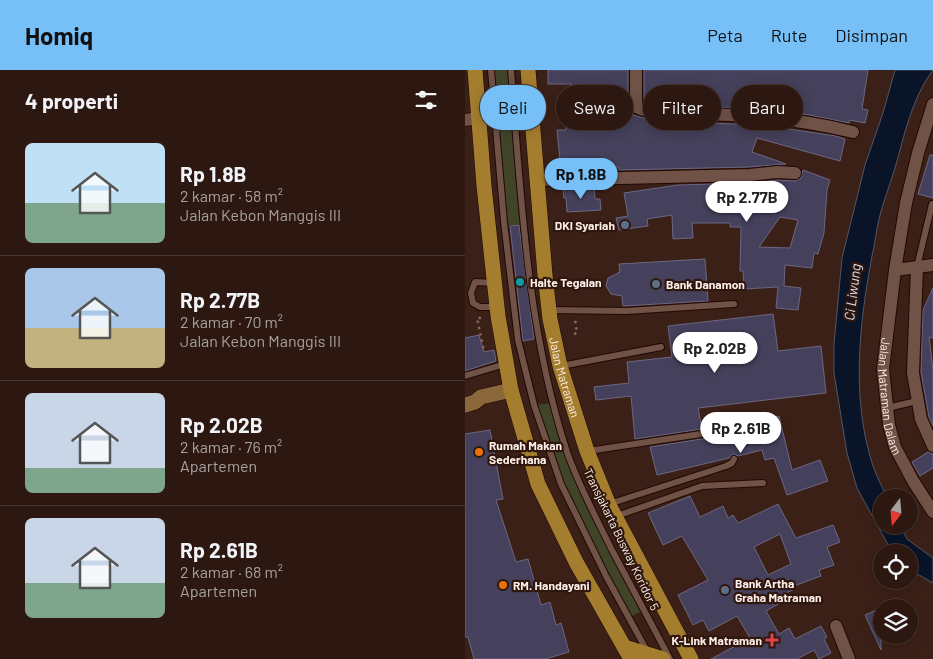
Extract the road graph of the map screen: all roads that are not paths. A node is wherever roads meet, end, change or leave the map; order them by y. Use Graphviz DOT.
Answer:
graph roads {
  1 [pos="475,70"];
  2 [pos="491,70"];
  3 [pos="511,70"];
  4 [pos="528,70"];
  5 [pos="636,70"];
  6 [pos="933,104"];
  7 [pos="472,119"];
  8 [pos="853,132"];
  9 [pos="795,173"];
  10 [pos="536,180"];
  11 [pos="932,204"];
  12 [pos="933,265"];
  13 [pos="917,267"];
  14 [pos="895,270"];
  15 [pos="475,282"];
  16 [pos="465,283"];
  17 [pos="494,283"];
  18 [pos="733,304"];
  19 [pos="549,310"];
  20 [pos="497,312"];
  21 [pos="661,347"];
  22 [pos="505,364"];
  23 [pos="560,366"];
  24 [pos="465,376"];
  25 [pos="512,396"];
  26 [pos="917,401"];
  27 [pos="470,404"];
  28 [pos="887,408"];
  29 [pos="732,433"];
  30 [pos="933,446"];
  31 [pos="587,451"];
  32 [pos="734,459"];
  33 [pos="763,483"];
  34 [pos="611,511"];
  35 [pos="933,512"];
  36 [pos="835,626"];
  37 [pos="628,653"];
  38 [pos="654,657"];
  39 [pos="670,659"];
  40 [pos="691,659"];
  41 [pos="849,659"];
  1 -- 7 [label="main road"];
  2 -- 38 [label="lane"];
  3 -- 39 [label="lane, Transjakarta Busway Koridor 5"];
  4 -- 10 [label="main road, Jalan Matraman"];
  5 -- 8 [label="street"];
  6 -- 14 [label="street, Jalan Matraman Dalam"];
  7 -- 17 [label="main road"];
  9 -- 10 [label="street"];
  10 -- 19 [label="main road, Jalan Matraman"];
  11 -- 13 [label="lane"];
  12 -- 13 [label="street"];
  13 -- 14 [label="street"];
  13 -- 26 [label="street, Jalan Matraman Dalam"];
  14 -- 28 [label="street, Jalan Matraman Dalam"];
  15 -- 16 [label="lane"];
  15 -- 17 [label="lane"];
  15 -- 20 [label="lane"];
  17 -- 20 [label="main road"];
  18 -- 19 [label="lane"];
  19 -- 23 [label="main road, Jalan Matraman"];
  20 -- 22 [label="main road"];
  21 -- 23 [label="lane"];
  22 -- 24 [label="lane"];
  22 -- 25 [label="main road"];
  23 -- 31 [label="main road, Jalan Matraman"];
  25 -- 27 [label="street"];
  25 -- 37 [label="main road"];
  26 -- 28 [label="lane"];
  26 -- 30 [label="street, Jalan Matraman Dalam"];
  28 -- 35 [label="street, Jalan Matraman Dalam"];
  29 -- 31 [label="lane"];
  31 -- 34 [label="main road, Jalan Matraman"];
  32 -- 34 [label="lane"];
  33 -- 34 [label="lane"];
  34 -- 40 [label="main road, Jalan Matraman"];
  36 -- 41 [label="street"];
  37 -- 38 [label="main road"];
}
